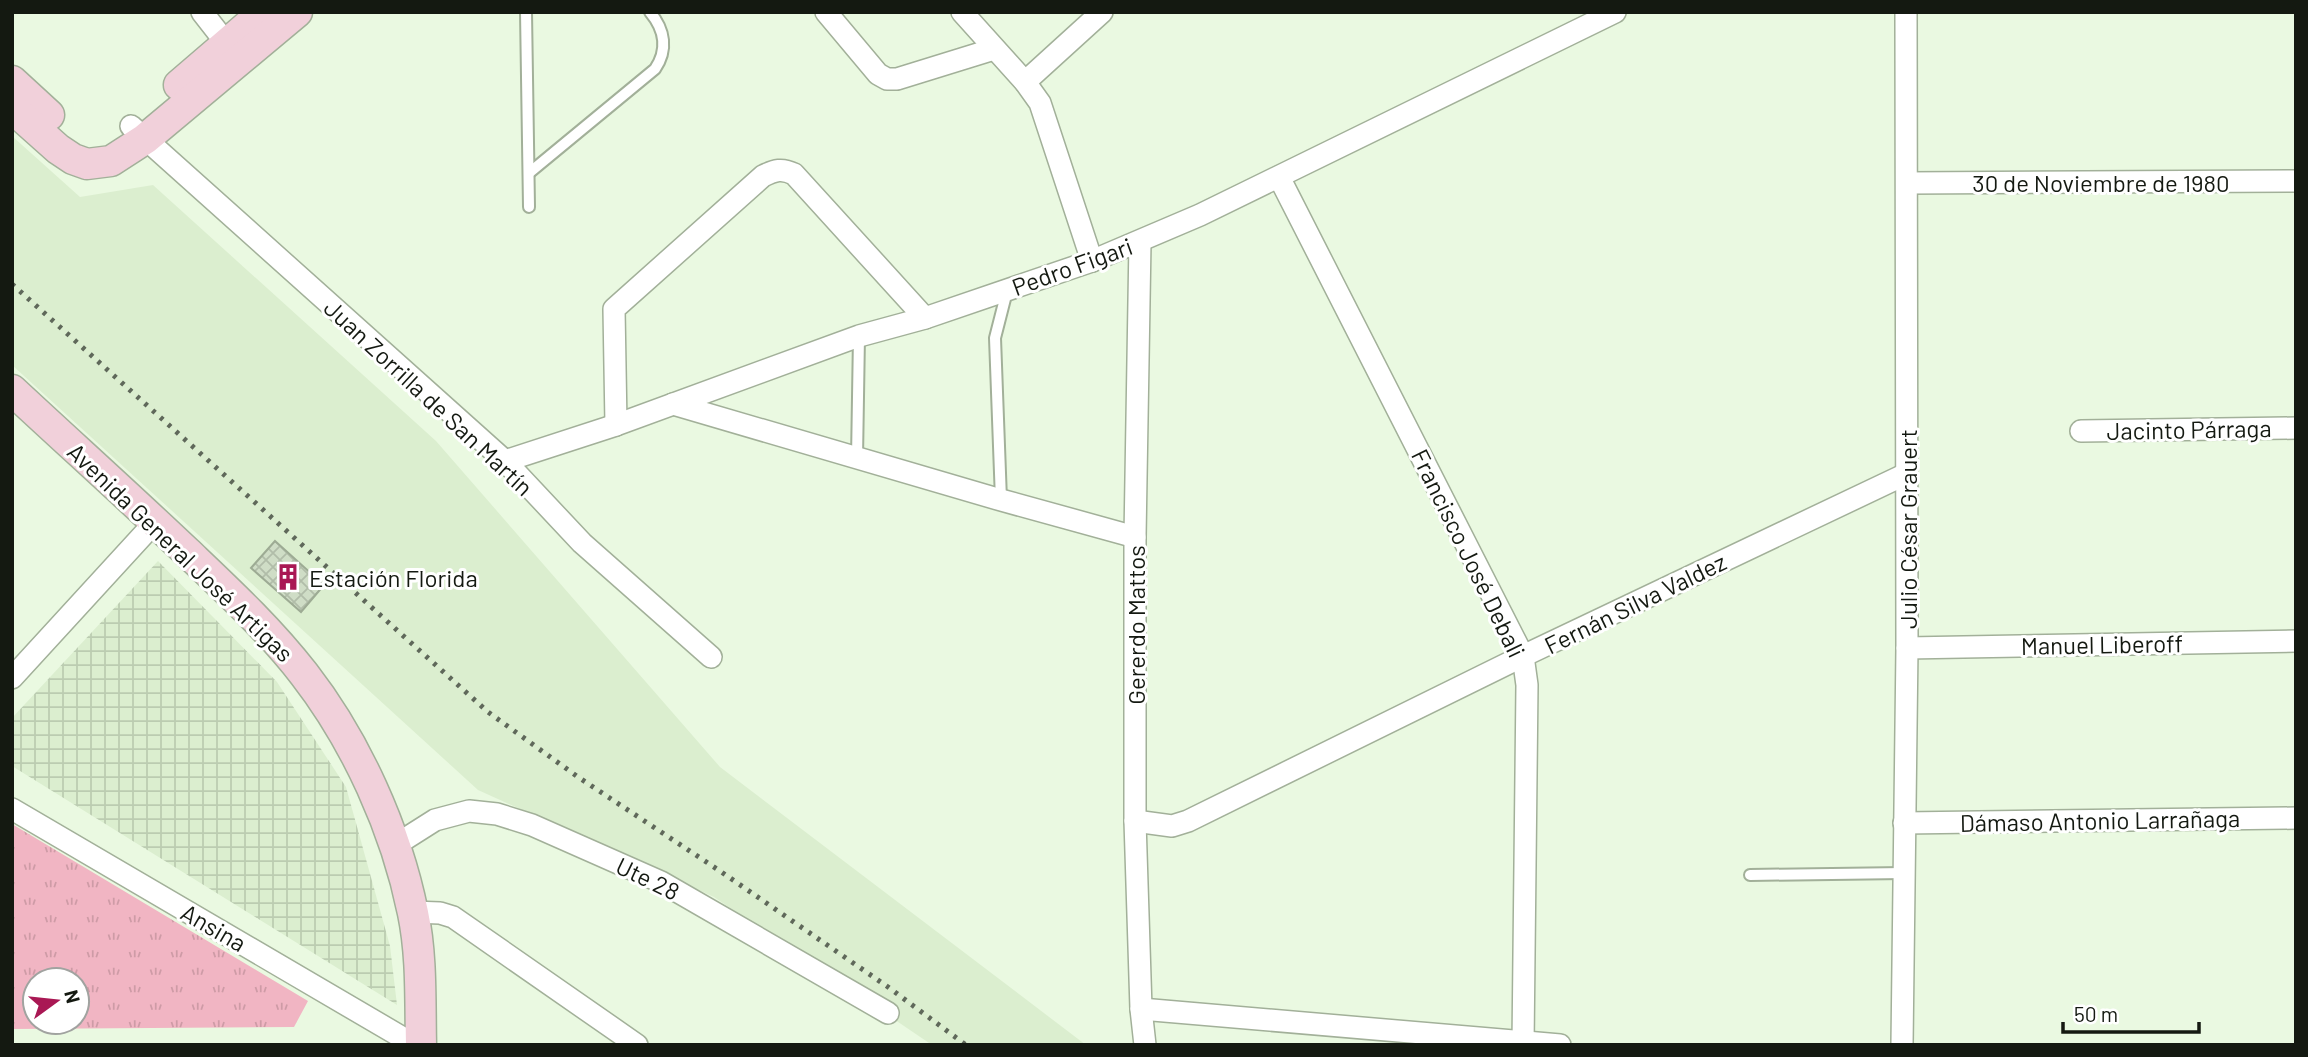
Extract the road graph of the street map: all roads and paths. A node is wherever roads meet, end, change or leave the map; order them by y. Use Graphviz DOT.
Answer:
graph roads {
  1 [pos="201,12"];
  2 [pos="264,12"];
  3 [pos="297,12"];
  4 [pos="526,12"];
  5 [pos="650,12"];
  6 [pos="826,12"];
  7 [pos="962,12"];
  8 [pos="1102,12"];
  9 [pos="1615,12"];
  10 [pos="1906,12"];
  11 [pos="994,49"];
  12 [pos="233,52"];
  13 [pos="12,80"];
  14 [pos="1024,82"];
  15 [pos="12,107"];
  16 [pos="138,132"];
  17 [pos="529,173"];
  18 [pos="1279,177"];
  19 [pos="2296,181"];
  20 [pos="1907,183"];
  21 [pos="529,207"];
  22 [pos="1140,242"];
  23 [pos="1092,261"];
  24 [pos="1007,290"];
  25 [pos="925,318"];
  26 [pos="859,336"];
  27 [pos="12,390"];
  28 [pos="673,404"];
  29 [pos="616,425"];
  30 [pos="2296,428"];
  31 [pos="2081,431"];
  32 [pos="857,458"];
  33 [pos="505,461"];
  34 [pos="1906,474"];
  35 [pos="1001,500"];
  36 [pos="155,522"];
  37 [pos="1135,537"];
  38 [pos="2296,641"];
  39 [pos="1908,648"];
  40 [pos="1523,656"];
  41 [pos="711,657"];
  42 [pos="12,678"];
  43 [pos="12,809"];
  44 [pos="2296,818"];
  45 [pos="1135,821"];
  46 [pos="1904,822"];
  47 [pos="394,846"];
  48 [pos="1904,873"];
  49 [pos="1750,875"];
  50 [pos="413,912"];
  51 [pos="1141,1009"];
  52 [pos="888,1013"];
  53 [pos="1523,1043"];
  54 [pos="415,1045"];
  55 [pos="421,1045"];
  56 [pos="637,1045"];
  57 [pos="1145,1045"];
  58 [pos="1560,1045"];
  59 [pos="1902,1045"];
  1 -- 12 [label="street"];
  2 -- 12 [label="street"];
  3 -- 12 [label="street"];
  4 -- 17 [label="lane"];
  5 -- 17 [label="lane"];
  6 -- 11 [label="street"];
  7 -- 11 [label="street"];
  8 -- 14 [label="street"];
  9 -- 18 [label="street, Pedro Figari"];
  10 -- 20 [label="street, Julio César Grauert"];
  11 -- 14 [label="street"];
  12 -- 16 [label="street"];
  13 -- 16 [label="street"];
  14 -- 23 [label="street"];
  15 -- 16 [label="street"];
  16 -- 33 [label="street, Juan Zorrilla de San Martín"];
  17 -- 21 [label="lane"];
  18 -- 22 [label="street, Pedro Figari"];
  18 -- 40 [label="street, Francisco José Debali"];
  19 -- 20 [label="street, 30 de Noviembre de 1980"];
  20 -- 34 [label="street, Julio César Grauert"];
  22 -- 23 [label="street, Pedro Figari"];
  22 -- 37 [label="street, Gererdo Mattos"];
  23 -- 24 [label="street, Pedro Figari"];
  24 -- 25 [label="street, Pedro Figari"];
  24 -- 35 [label="lane"];
  25 -- 26 [label="street, Pedro Figari"];
  25 -- 29 [label="street"];
  26 -- 28 [label="street, Pedro Figari"];
  26 -- 32 [label="lane"];
  27 -- 36 [label="street, Avenida General José Artigas"];
  28 -- 29 [label="street, Pedro Figari"];
  28 -- 32 [label="street"];
  29 -- 33 [label="street, Pedro Figari"];
  30 -- 31 [label="street, Jacinto Párraga"];
  32 -- 35 [label="street"];
  33 -- 41 [label="street, Juan Zorrilla de San Martín"];
  34 -- 39 [label="street, Julio César Grauert"];
  34 -- 40 [label="street, Fernán Silva Valdez"];
  35 -- 37 [label="street"];
  36 -- 42 [label="street"];
  36 -- 47 [label="street, Avenida General José Artigas"];
  37 -- 45 [label="street, Gererdo Mattos"];
  38 -- 39 [label="street, Manuel Liberoff"];
  39 -- 46 [label="street, Julio César Grauert"];
  40 -- 45 [label="street, Fernán Silva Valdez"];
  40 -- 53 [label="street, Francisco José Debali"];
  43 -- 54 [label="street, Ansina"];
  44 -- 46 [label="street, Dámaso Antonio Larrañaga"];
  45 -- 51 [label="street, Gererdo Mattos"];
  46 -- 48 [label="street, Julio César Grauert"];
  47 -- 50 [label="street, Avenida General José Artigas"];
  47 -- 52 [label="street, Ute 28"];
  48 -- 49 [label="lane"];
  48 -- 59 [label="street, Julio César Grauert"];
  50 -- 55 [label="street, Avenida General José Artigas"];
  50 -- 56 [label="street"];
  51 -- 53 [label="street"];
  51 -- 57 [label="street"];
  53 -- 58 [label="street"];
}
